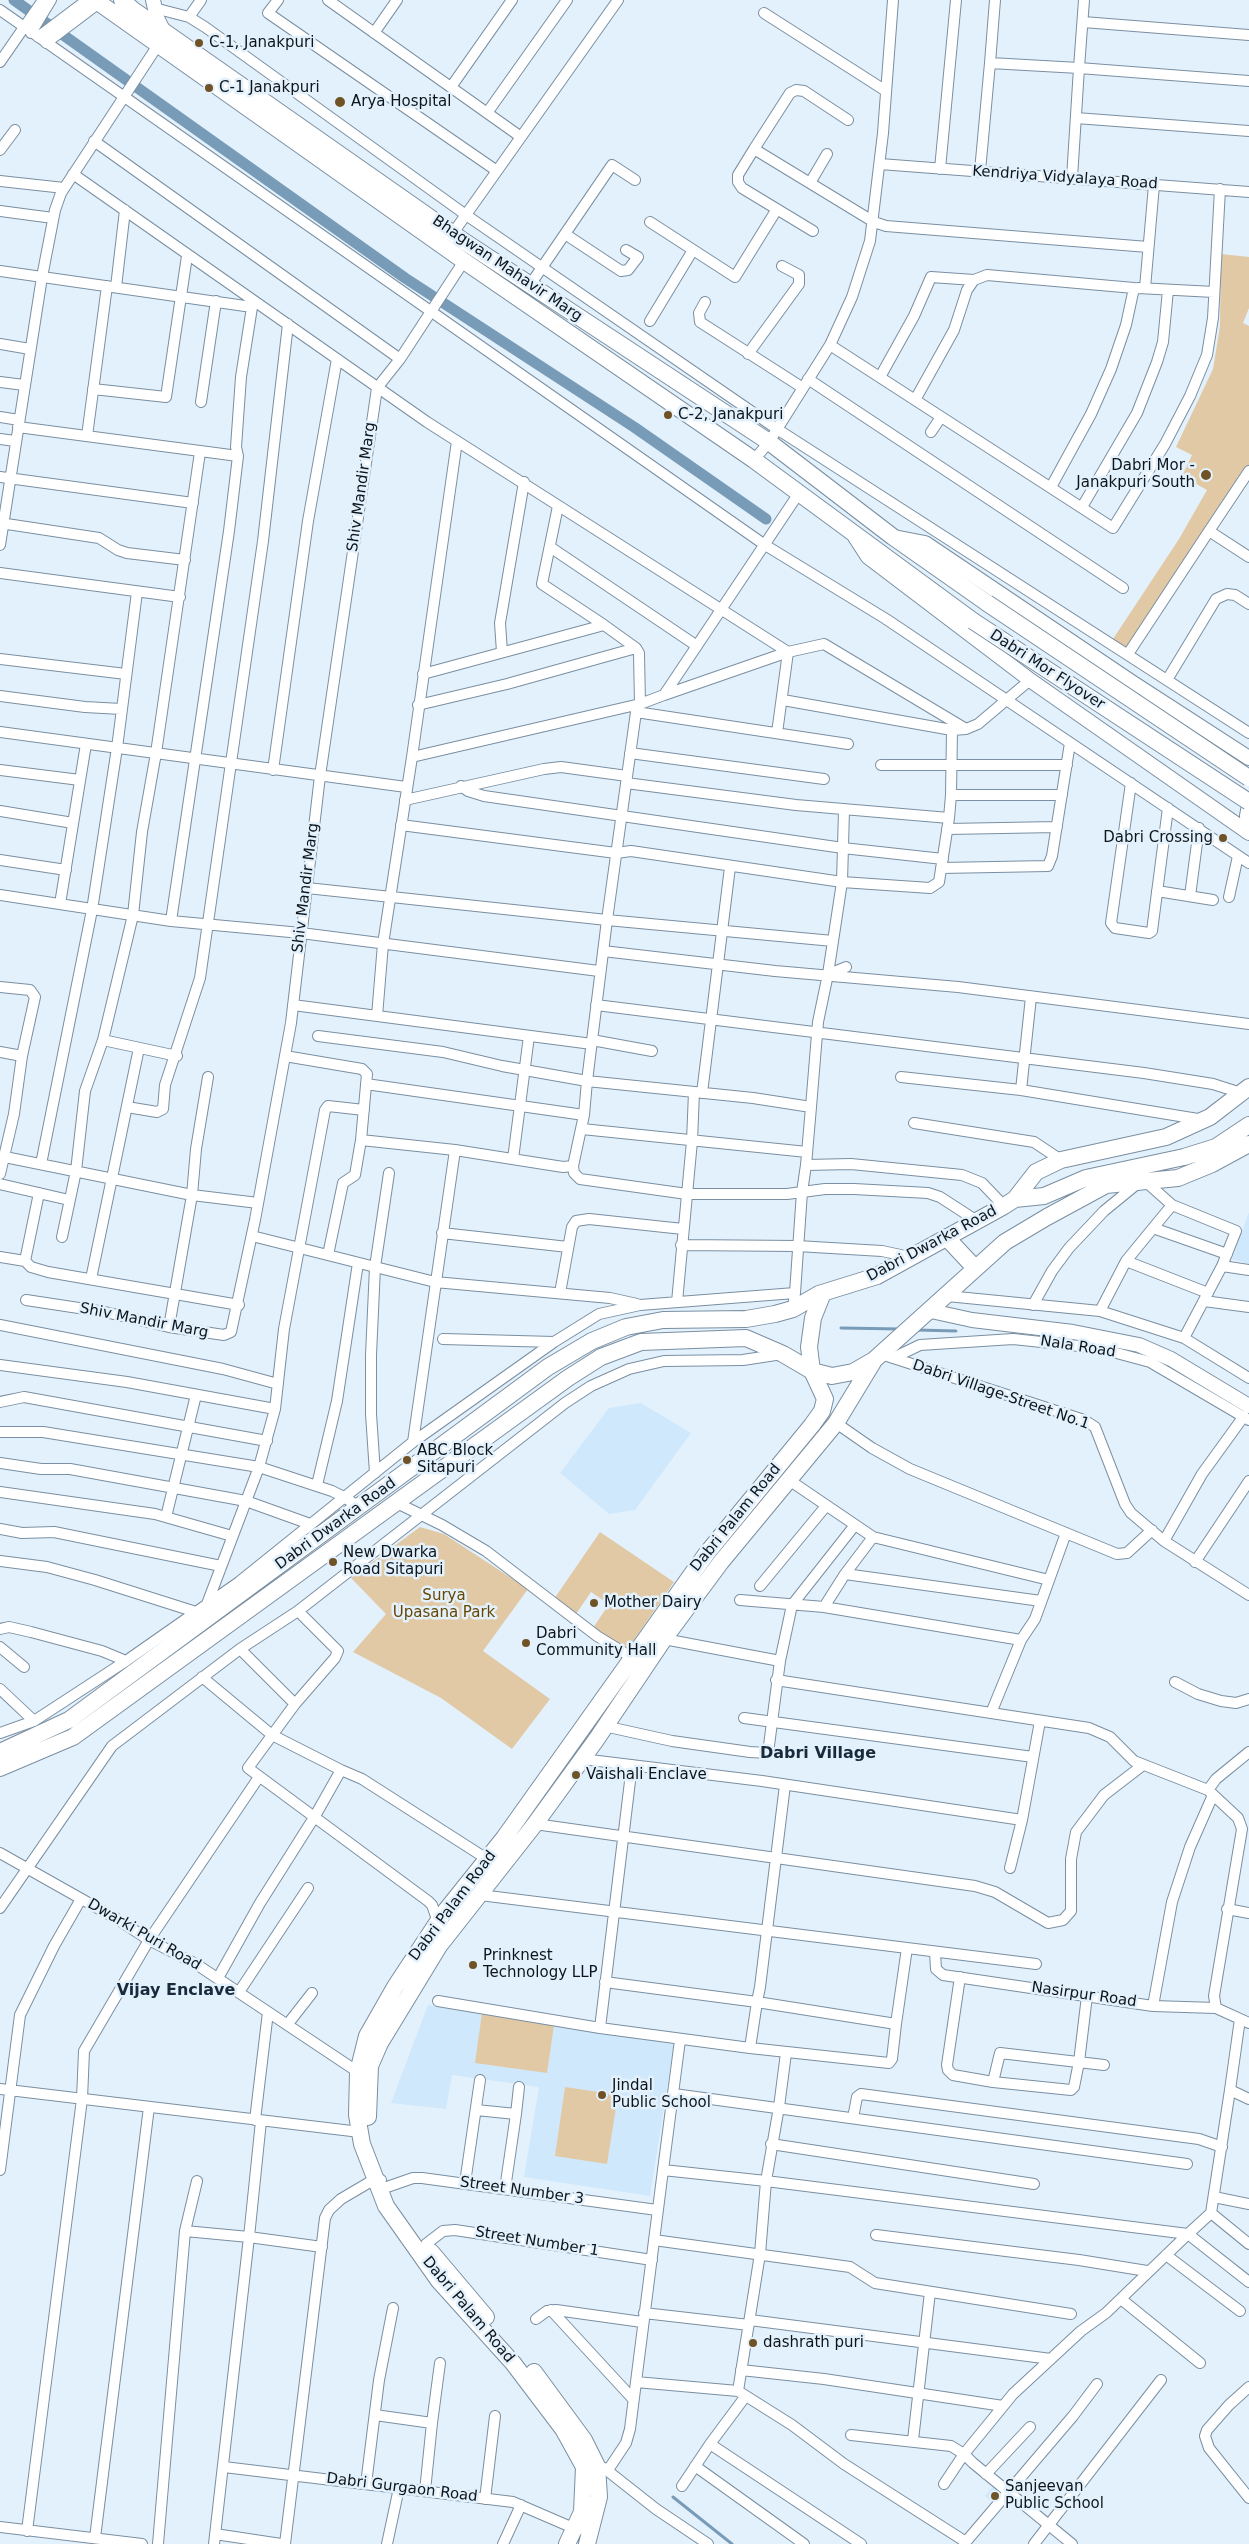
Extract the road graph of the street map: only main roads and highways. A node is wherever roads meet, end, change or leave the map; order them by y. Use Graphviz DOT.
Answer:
graph roads {
  1 [pos="93,1"];
  2 [pos="153,4"];
  3 [pos="125,6"];
  4 [pos="161,38"];
  5 [pos="850,530"];
  6 [pos="893,537"];
  7 [pos="1249,758"];
  8 [pos="1249,778"];
  9 [pos="1249,804"];
  10 [pos="1249,832"];
  11 [pos="1245,1090"];
  12 [pos="1249,1125"];
  13 [pos="1249,1144"];
  14 [pos="1010,1203"];
  15 [pos="946,1237"];
  16 [pos="975,1268"];
  17 [pos="823,1293"];
  18 [pos="928,1313"];
  19 [pos="884,1355"];
  20 [pos="812,1371"];
  21 [pos="1247,1414"];
  22 [pos="0,1752"];
  23 [pos="0,1768"];
  24 [pos="402,1992"];
  25 [pos="386,2182"];
  26 [pos="597,2468"];
  27 [pos="589,2539"];
  28 [pos="567,2544"];
  1 -- 3 [label="main road, Bhagwan Mahavir Marg"];
  2 -- 4 [label="main road"];
  3 -- 4 [label="main road, Bhagwan Mahavir Marg"];
  4 -- 5 [label="main road, Bhagwan Mahavir Marg"];
  4 -- 6 [label="main road, Bhagwan Mahavir Marg"];
  5 -- 9 [label="main road, Dabri Mor Flyover, bridge"];
  5 -- 10 [label="main road"];
  6 -- 7 [label="main road"];
  6 -- 8 [label="main road, Dabri Mor Flyover, bridge"];
  9 -- 10 [label="main road"];
  11 -- 14 [label="main road, Dabri Dwarka Road"];
  12 -- 14 [label="main road"];
  13 -- 16 [label="main road"];
  14 -- 15 [label="main road, Dabri Dwarka Road"];
  15 -- 16 [label="main road"];
  15 -- 17 [label="main road, Dabri Dwarka Road"];
  16 -- 18 [label="main road"];
  17 -- 20 [label="main road, Dabri Palam Road"];
  17 -- 22 [label="main road, Dabri Dwarka Road"];
  18 -- 19 [label="main road"];
  18 -- 21 [label="main road"];
  19 -- 20 [label="main road, Dabri Dwarka Road"];
  19 -- 24 [label="main road, Dabri Palam Road"];
  20 -- 23 [label="main road, Dabri Dwarka Road"];
  20 -- 24 [label="main road, Dabri Palam Road"];
  24 -- 25 [label="main road, Dabri Palam Road"];
  24 -- 25 [label="main road, Dabri Palam Road"];
  25 -- 26 [label="main road, Dabri Palam Road"];
  25 -- 26 [label="main road, Dabri Palam Road"];
  26 -- 27 [label="main road, Dabri Palam Road"];
  26 -- 28 [label="main road, Dabri Palam Road"];
}
